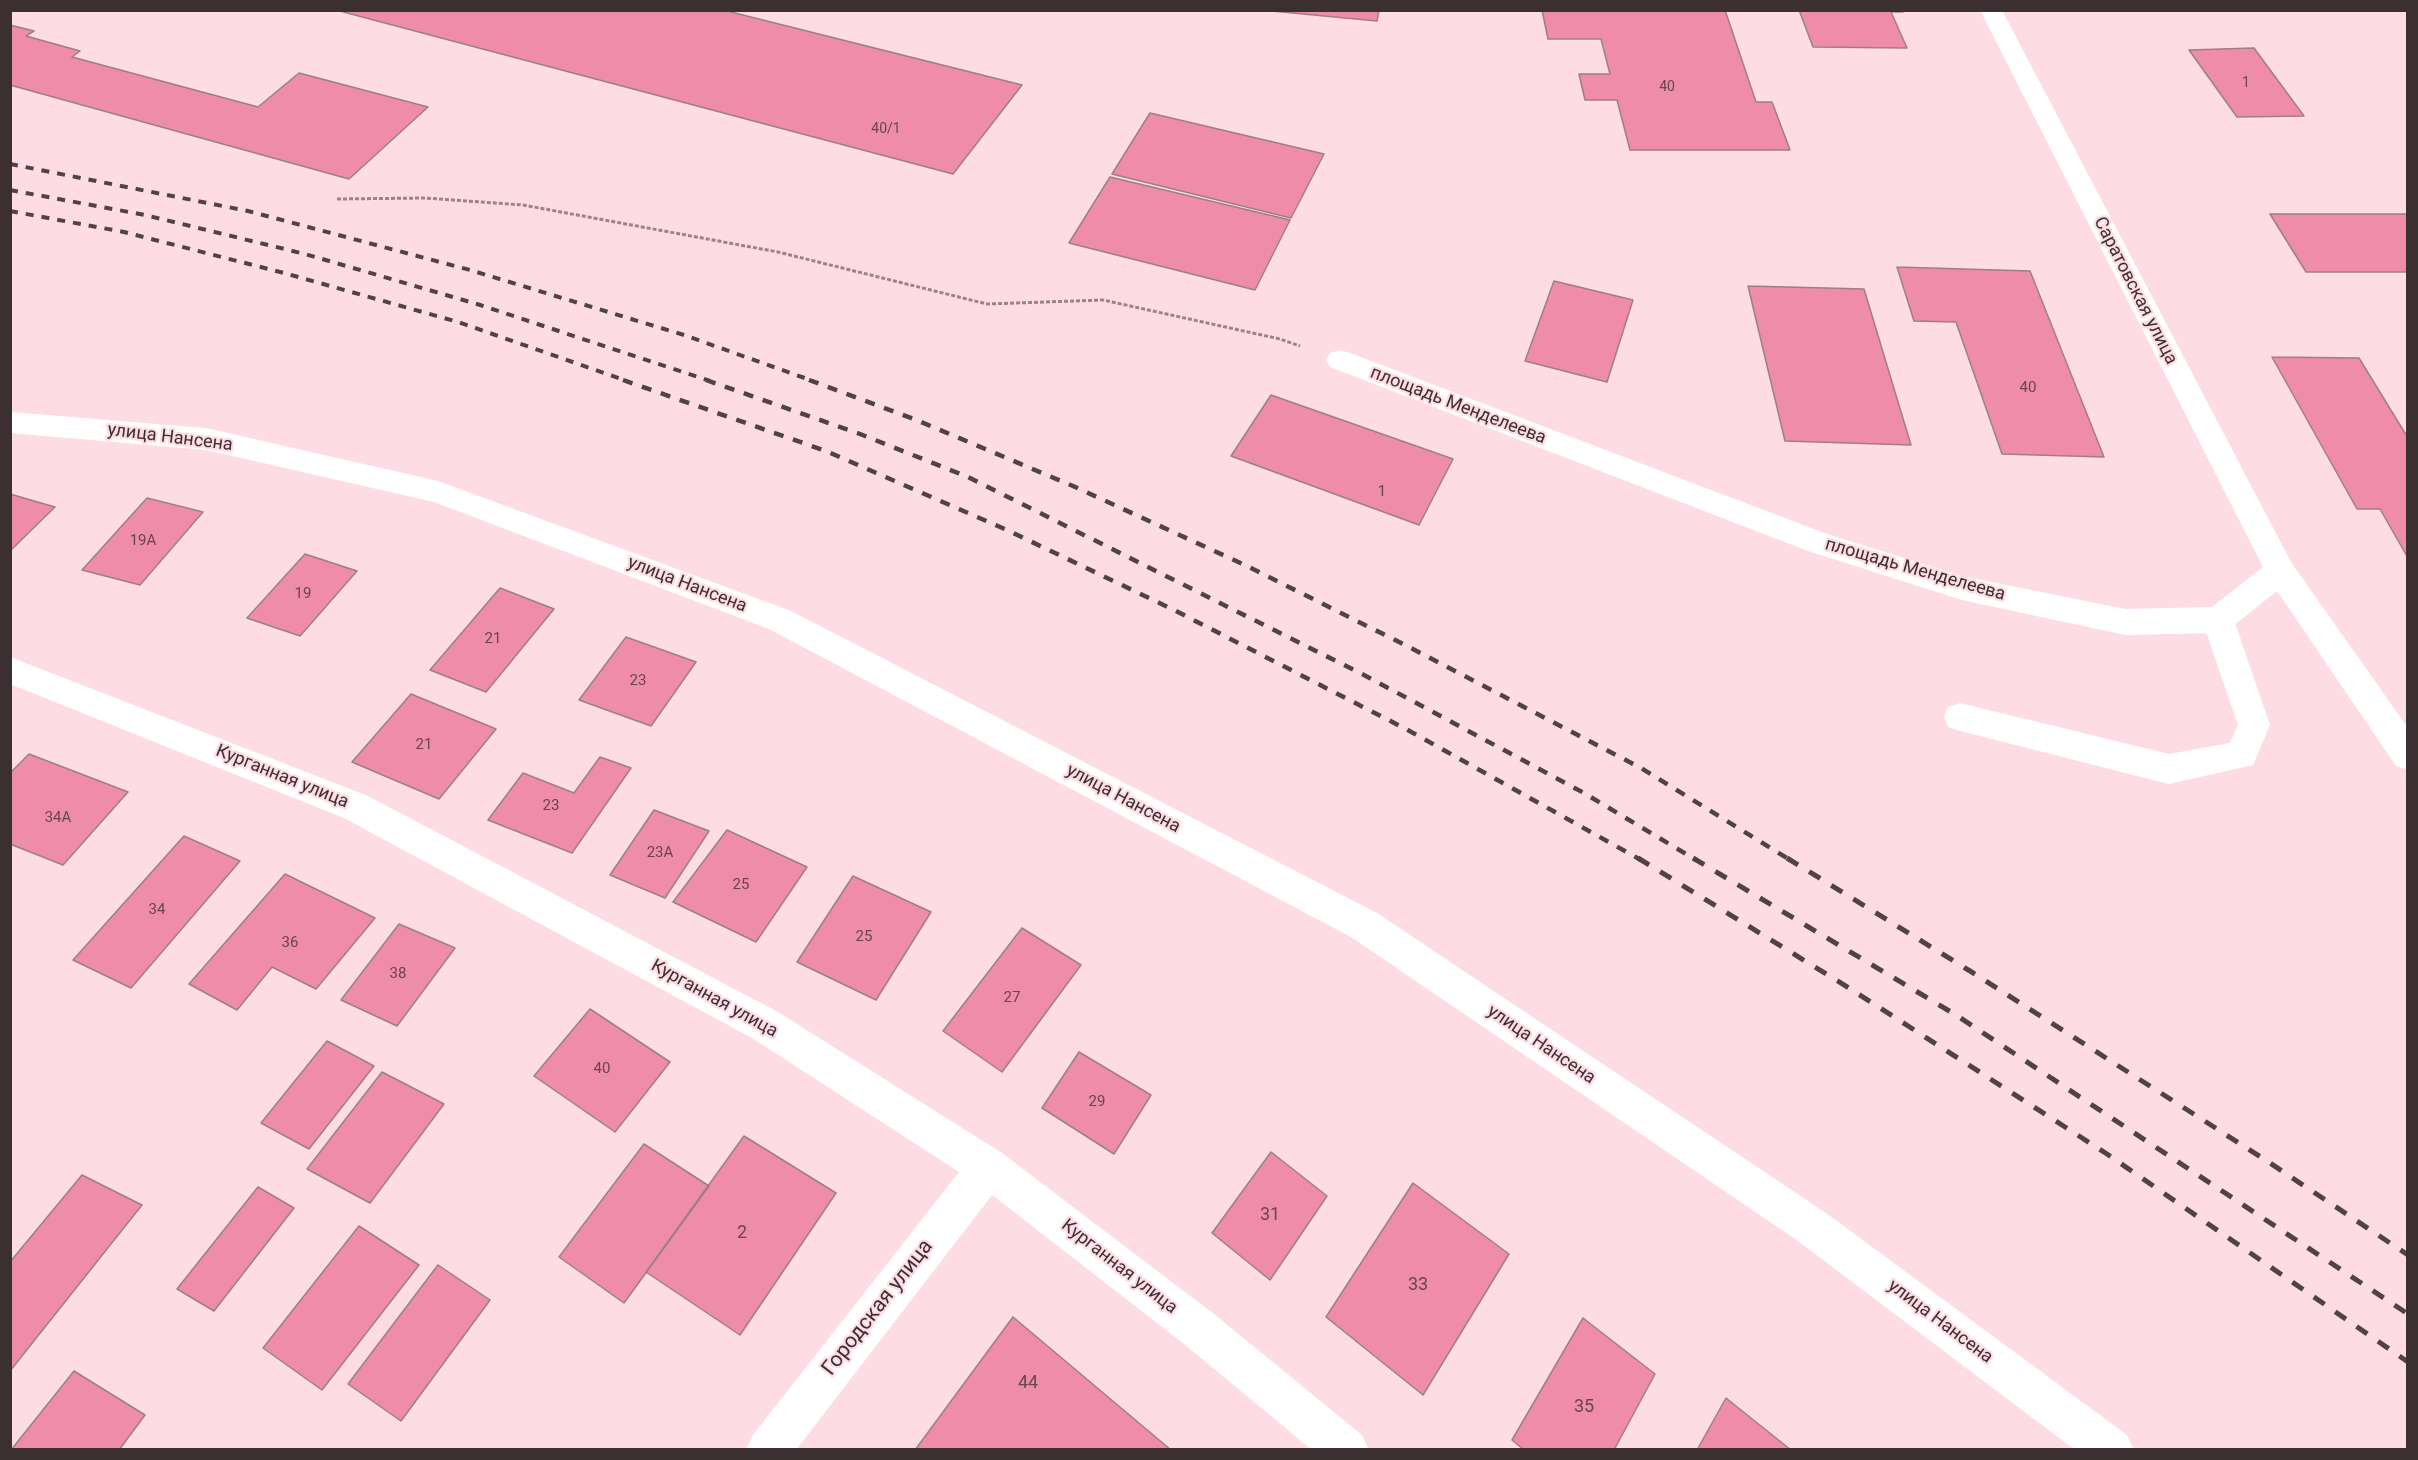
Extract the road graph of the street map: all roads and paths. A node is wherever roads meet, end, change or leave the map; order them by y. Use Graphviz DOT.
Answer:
graph roads {
  1 [pos="1991,10"];
  2 [pos="337,199"];
  3 [pos="1340,360"];
  4 [pos="10,422"];
  5 [pos="2280,571"];
  6 [pos="2218,620"];
  7 [pos="10,670"];
  8 [pos="1960,717"];
  9 [pos="2408,756"];
  10 [pos="988,1167"];
  11 [pos="768,1449"];
  12 [pos="1347,1449"];
  13 [pos="2112,1449"];
  1 -- 5 [label="street, Саратовская улица"];
  2 -- 3 [label="path"];
  3 -- 6 [label="street, площадь Менделеева"];
  4 -- 13 [label="street, улица Нансена"];
  5 -- 6 [label="street"];
  5 -- 9 [label="street"];
  6 -- 8 [label="street"];
  7 -- 10 [label="street, Курганная улица"];
  10 -- 11 [label="street, Городская улица"];
  10 -- 12 [label="street, Курганная улица"];
}
